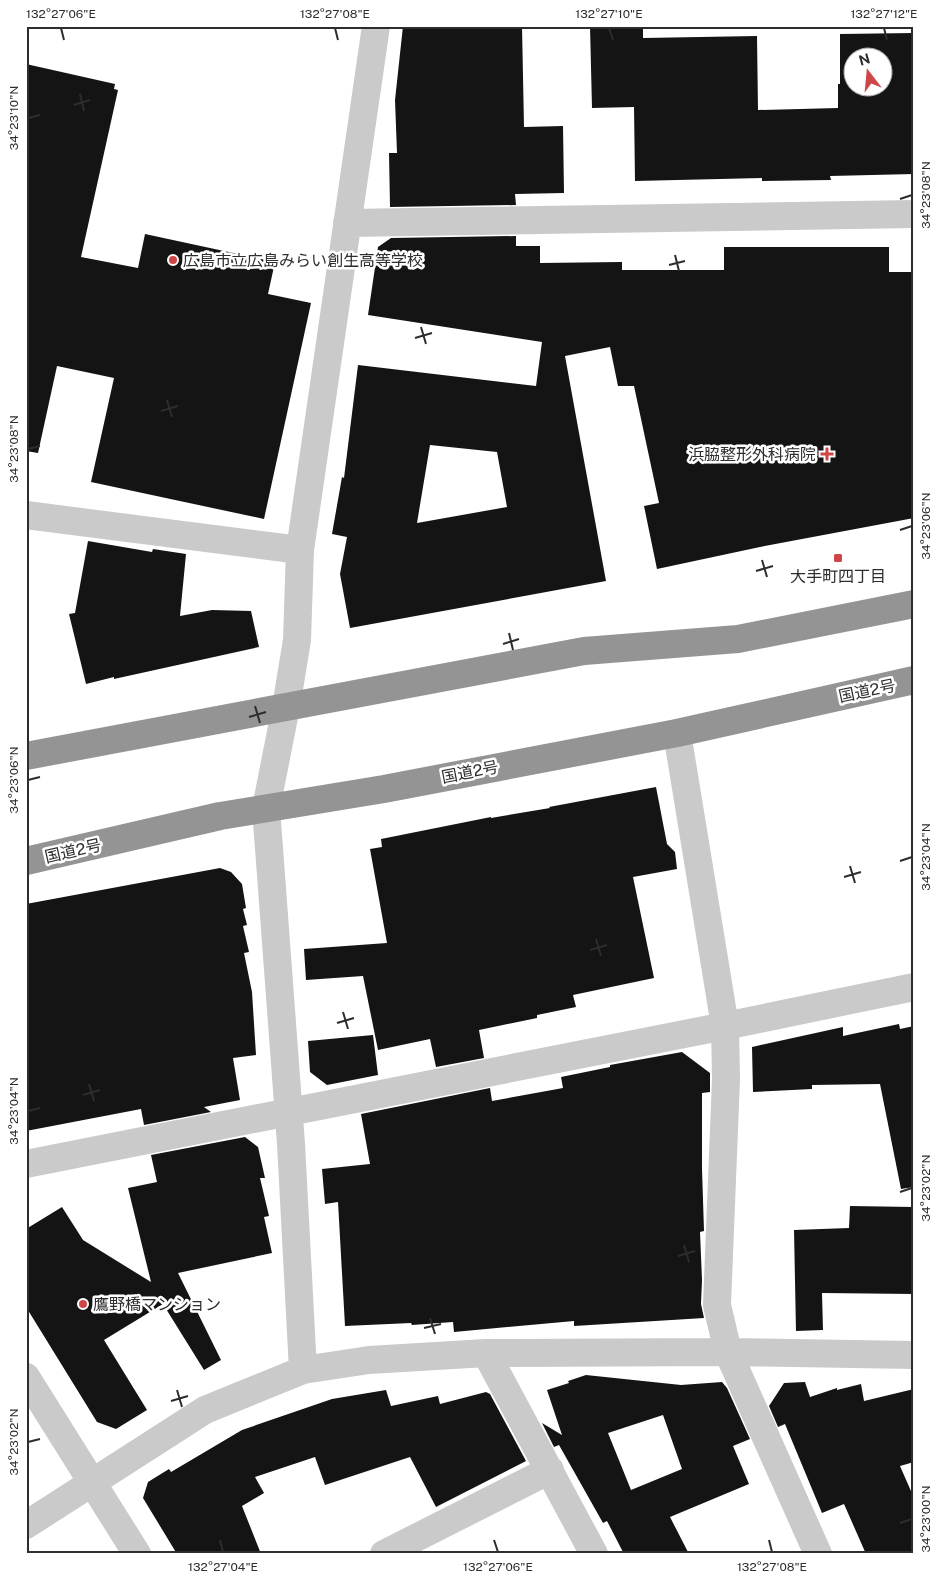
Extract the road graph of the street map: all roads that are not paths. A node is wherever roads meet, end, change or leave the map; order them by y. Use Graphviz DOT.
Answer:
graph roads {
  1 [pos="376,26"];
  2 [pos="914,214"];
  3 [pos="347,223"];
  4 [pos="26,515"];
  5 [pos="300,550"];
  6 [pos="914,604"];
  7 [pos="914,680"];
  8 [pos="286,707"];
  9 [pos="677,733"];
  10 [pos="26,756"];
  11 [pos="266,808"];
  12 [pos="26,862"];
  13 [pos="914,987"];
  14 [pos="725,1026"];
  15 [pos="289,1112"];
  16 [pos="26,1164"];
  17 [pos="486,1352"];
  18 [pos="728,1352"];
  19 [pos="914,1355"];
  20 [pos="303,1370"];
  21 [pos="26,1377"];
  22 [pos="550,1470"];
  23 [pos="92,1483"];
  24 [pos="32,1522"];
  25 [pos="137,1554"];
  26 [pos="384,1554"];
  27 [pos="594,1554"];
  28 [pos="818,1554"];
  1 -- 3 [label="street"];
  2 -- 3 [label="street"];
  3 -- 5 [label="street"];
  4 -- 5 [label="street"];
  5 -- 8 [label="street"];
  6 -- 8 [label="highway"];
  7 -- 9 [label="highway, 国道2号"];
  8 -- 10 [label="highway"];
  8 -- 11 [label="street"];
  9 -- 11 [label="highway, 国道2号"];
  9 -- 14 [label="street"];
  11 -- 12 [label="highway, 国道2号"];
  11 -- 15 [label="street"];
  13 -- 14 [label="street"];
  14 -- 15 [label="street"];
  14 -- 18 [label="street"];
  15 -- 16 [label="street"];
  15 -- 20 [label="street"];
  17 -- 18 [label="street"];
  17 -- 20 [label="street"];
  17 -- 22 [label="street"];
  18 -- 19 [label="street"];
  18 -- 28 [label="street"];
  20 -- 23 [label="street"];
  21 -- 23 [label="street"];
  22 -- 26 [label="street"];
  22 -- 27 [label="street"];
  23 -- 24 [label="street"];
  23 -- 25 [label="street"];
}
